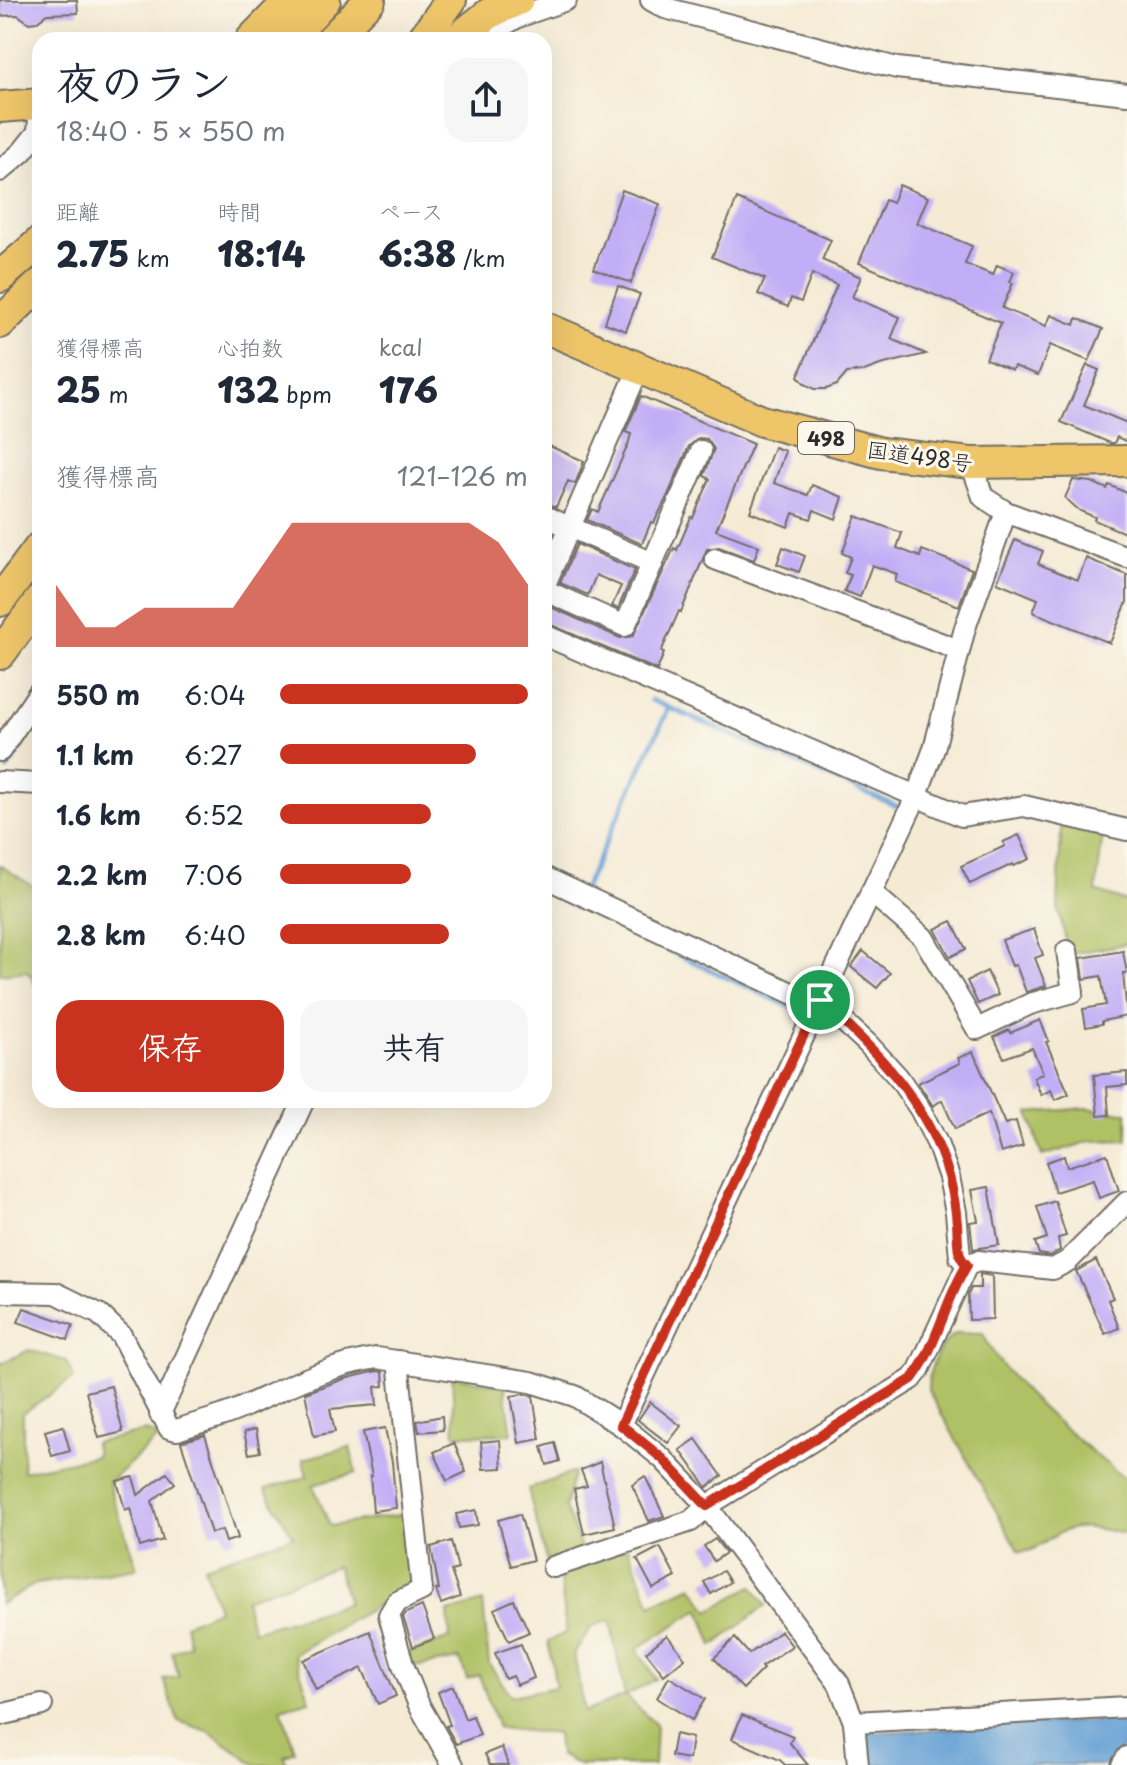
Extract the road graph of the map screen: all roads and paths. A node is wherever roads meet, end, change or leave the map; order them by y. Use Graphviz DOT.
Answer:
graph roads {
  1 [pos="290,0"];
  2 [pos="325,0"];
  3 [pos="370,0"];
  4 [pos="451,0"];
  5 [pos="518,0"];
  6 [pos="566,0"];
  7 [pos="651,0"];
  8 [pos="259,32"];
  9 [pos="295,32"];
  10 [pos="339,32"];
  11 [pos="428,32"];
  12 [pos="466,32"];
  13 [pos="493,32"];
  14 [pos="1127,94"];
  15 [pos="32,105"];
  16 [pos="0,107"];
  17 [pos="32,140"];
  18 [pos="0,171"];
  19 [pos="32,249"];
  20 [pos="0,277"];
  21 [pos="32,283"];
  22 [pos="32,292"];
  23 [pos="0,311"];
  24 [pos="0,323"];
  25 [pos="552,330"];
  26 [pos="639,368"];
  27 [pos="701,451"];
  28 [pos="1127,461"];
  29 [pos="971,463"];
  30 [pos="1006,512"];
  31 [pos="552,519"];
  32 [pos="570,527"];
  33 [pos="1127,557"];
  34 [pos="32,558"];
  35 [pos="715,559"];
  36 [pos="653,563"];
  37 [pos="552,570"];
  38 [pos="552,593"];
  39 [pos="0,601"];
  40 [pos="32,611"];
  41 [pos="552,638"];
  42 [pos="959,650"];
  43 [pos="0,654"];
  44 [pos="32,703"];
  45 [pos="0,751"];
  46 [pos="0,782"];
  47 [pos="32,784"];
  48 [pos="916,797"];
  49 [pos="1127,830"];
  50 [pos="552,881"];
  51 [pos="871,892"];
  52 [pos="1067,951"];
  53 [pos="814,1012"];
  54 [pos="300,1108"];
  55 [pos="1127,1202"];
  56 [pos="967,1265"];
  57 [pos="0,1292"];
  58 [pos="398,1361"];
  59 [pos="160,1414"];
  60 [pos="621,1425"];
  61 [pos="707,1506"];
  62 [pos="553,1567"];
  63 [pos="42,1705"];
  64 [pos="1127,1707"];
  65 [pos="0,1715"];
  66 [pos="854,1722"];
  67 [pos="1127,1757"];
  68 [pos="453,1765"];
  69 [pos="858,1765"];
  70 [pos="1122,1765"];
  1 -- 8 [label="highway"];
  2 -- 9 [label="highway"];
  3 -- 10 [label="highway"];
  4 -- 11 [label="highway"];
  5 -- 12 [label="highway"];
  6 -- 13 [label="street"];
  7 -- 14 [label="street"];
  15 -- 16 [label="highway"];
  17 -- 18 [label="street"];
  19 -- 20 [label="highway"];
  21 -- 23 [label="highway"];
  22 -- 24 [label="highway"];
  25 -- 26 [label="highway, 国道498号 / 498"];
  26 -- 29 [label="highway, 国道498号 / 498"];
  26 -- 32 [label="street"];
  27 -- 36 [label="street"];
  28 -- 29 [label="highway, 国道498号 / 498"];
  29 -- 30 [label="street"];
  30 -- 33 [label="street"];
  30 -- 42 [label="street"];
  31 -- 32 [label="street"];
  32 -- 36 [label="street"];
  32 -- 37 [label="street"];
  34 -- 39 [label="highway"];
  35 -- 42 [label="street"];
  36 -- 38 [label="street"];
  40 -- 43 [label="highway"];
  41 -- 48 [label="street"];
  42 -- 48 [label="street"];
  44 -- 45 [label="street"];
  46 -- 47 [label="street"];
  48 -- 49 [label="street"];
  48 -- 51 [label="street"];
  50 -- 53 [label="street"];
  51 -- 52 [label="street"];
  51 -- 53 [label="street"];
  53 -- 56 [label="street"];
  53 -- 60 [label="street"];
  54 -- 59 [label="street"];
  55 -- 56 [label="street"];
  56 -- 61 [label="street"];
  57 -- 59 [label="street"];
  58 -- 59 [label="street"];
  58 -- 60 [label="street"];
  58 -- 68 [label="street"];
  60 -- 61 [label="street"];
  61 -- 62 [label="street"];
  61 -- 66 [label="street"];
  63 -- 65 [label="street"];
  64 -- 66 [label="street"];
  66 -- 69 [label="street"];
  67 -- 70 [label="street"];
}
